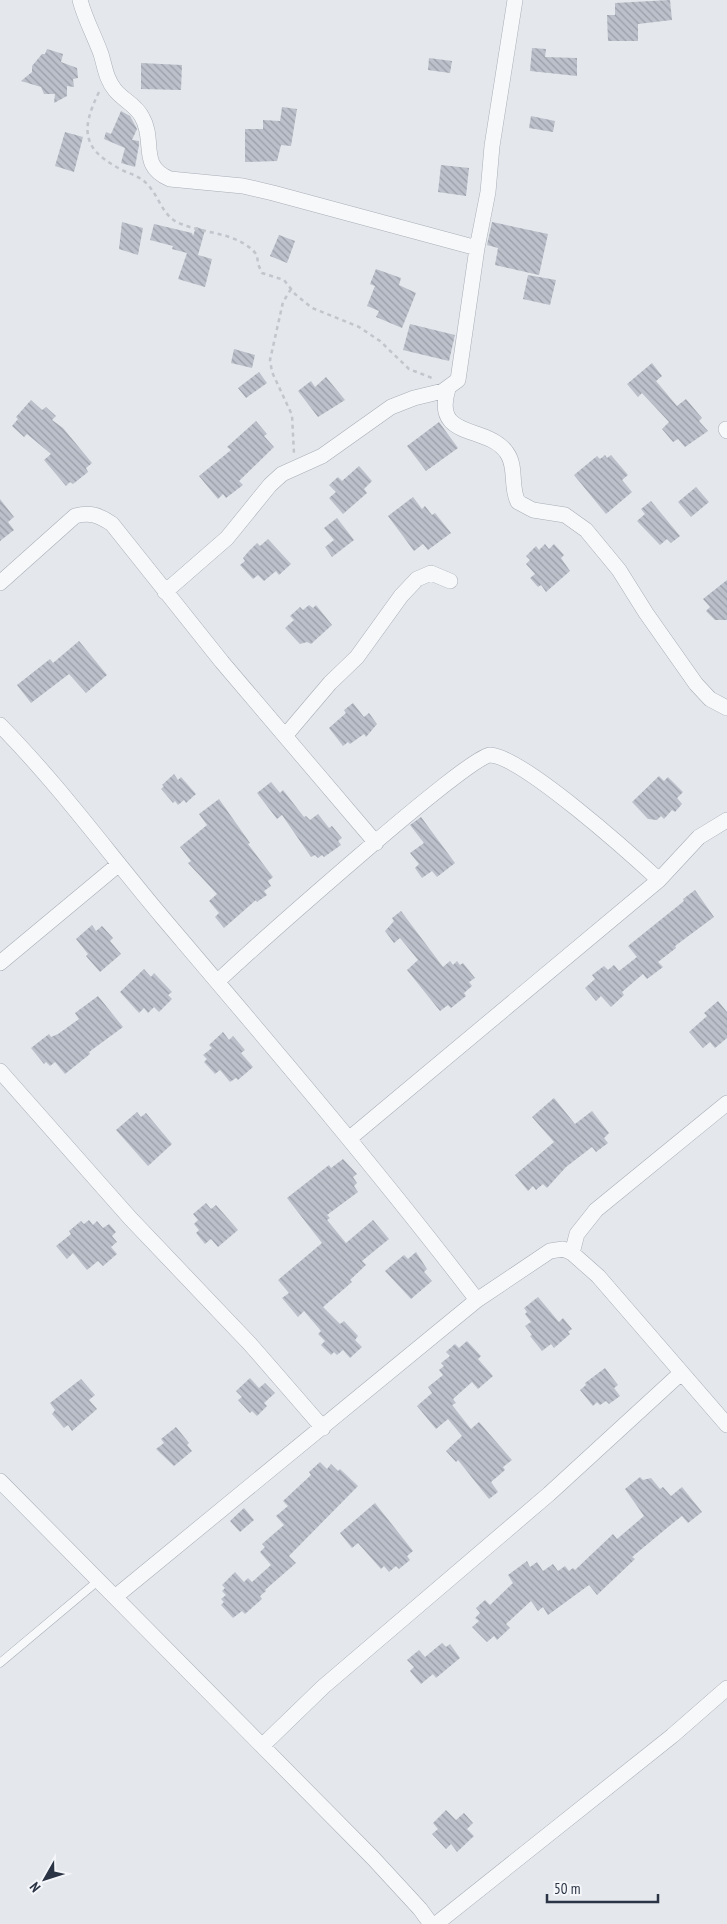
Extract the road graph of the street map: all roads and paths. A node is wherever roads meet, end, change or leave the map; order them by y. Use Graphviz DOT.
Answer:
graph roads {
  1 [pos="80,0"];
  2 [pos="515,0"];
  3 [pos="106,73"];
  4 [pos="477,248"];
  5 [pos="291,289"];
  6 [pos="450,388"];
  7 [pos="293,468"];
  8 [pos="450,581"];
  9 [pos="0,583"];
  10 [pos="165,592"];
  11 [pos="727,708"];
  12 [pos="0,725"];
  13 [pos="285,736"];
  14 [pos="727,820"];
  15 [pos="376,843"];
  16 [pos="119,864"];
  17 [pos="659,880"];
  18 [pos="0,963"];
  19 [pos="218,981"];
  20 [pos="0,1071"];
  21 [pos="727,1103"];
  22 [pos="350,1138"];
  23 [pos="572,1253"];
  24 [pos="478,1300"];
  25 [pos="681,1373"];
  26 [pos="727,1425"];
  27 [pos="323,1428"];
  28 [pos="0,1481"];
  29 [pos="99,1580"];
  30 [pos="115,1596"];
  31 [pos="0,1663"];
  32 [pos="727,1688"];
  33 [pos="262,1746"];
  34 [pos="431,1924"];
  35 [pos="436,1924"];
  1 -- 3 [label="street"];
  2 -- 4 [label="street"];
  3 -- 4 [label="street"];
  3 -- 5 [label="path"];
  4 -- 6 [label="street"];
  5 -- 6 [label="path"];
  5 -- 7 [label="path"];
  6 -- 7 [label="street"];
  6 -- 11 [label="street"];
  7 -- 10 [label="street"];
  8 -- 13 [label="street"];
  9 -- 10 [label="street"];
  10 -- 13 [label="street"];
  12 -- 16 [label="street"];
  13 -- 15 [label="street"];
  14 -- 17 [label="street"];
  15 -- 17 [label="street"];
  15 -- 19 [label="street"];
  16 -- 18 [label="street"];
  16 -- 19 [label="street"];
  17 -- 22 [label="street"];
  19 -- 22 [label="street"];
  20 -- 27 [label="street"];
  21 -- 23 [label="street"];
  22 -- 24 [label="street"];
  23 -- 24 [label="street"];
  23 -- 25 [label="street"];
  24 -- 27 [label="street"];
  25 -- 26 [label="street"];
  25 -- 33 [label="street"];
  27 -- 30 [label="street"];
  28 -- 29 [label="street"];
  29 -- 30 [label="street"];
  29 -- 31 [label="lane"];
  30 -- 33 [label="street"];
  32 -- 35 [label="street"];
  33 -- 34 [label="street"];
}
